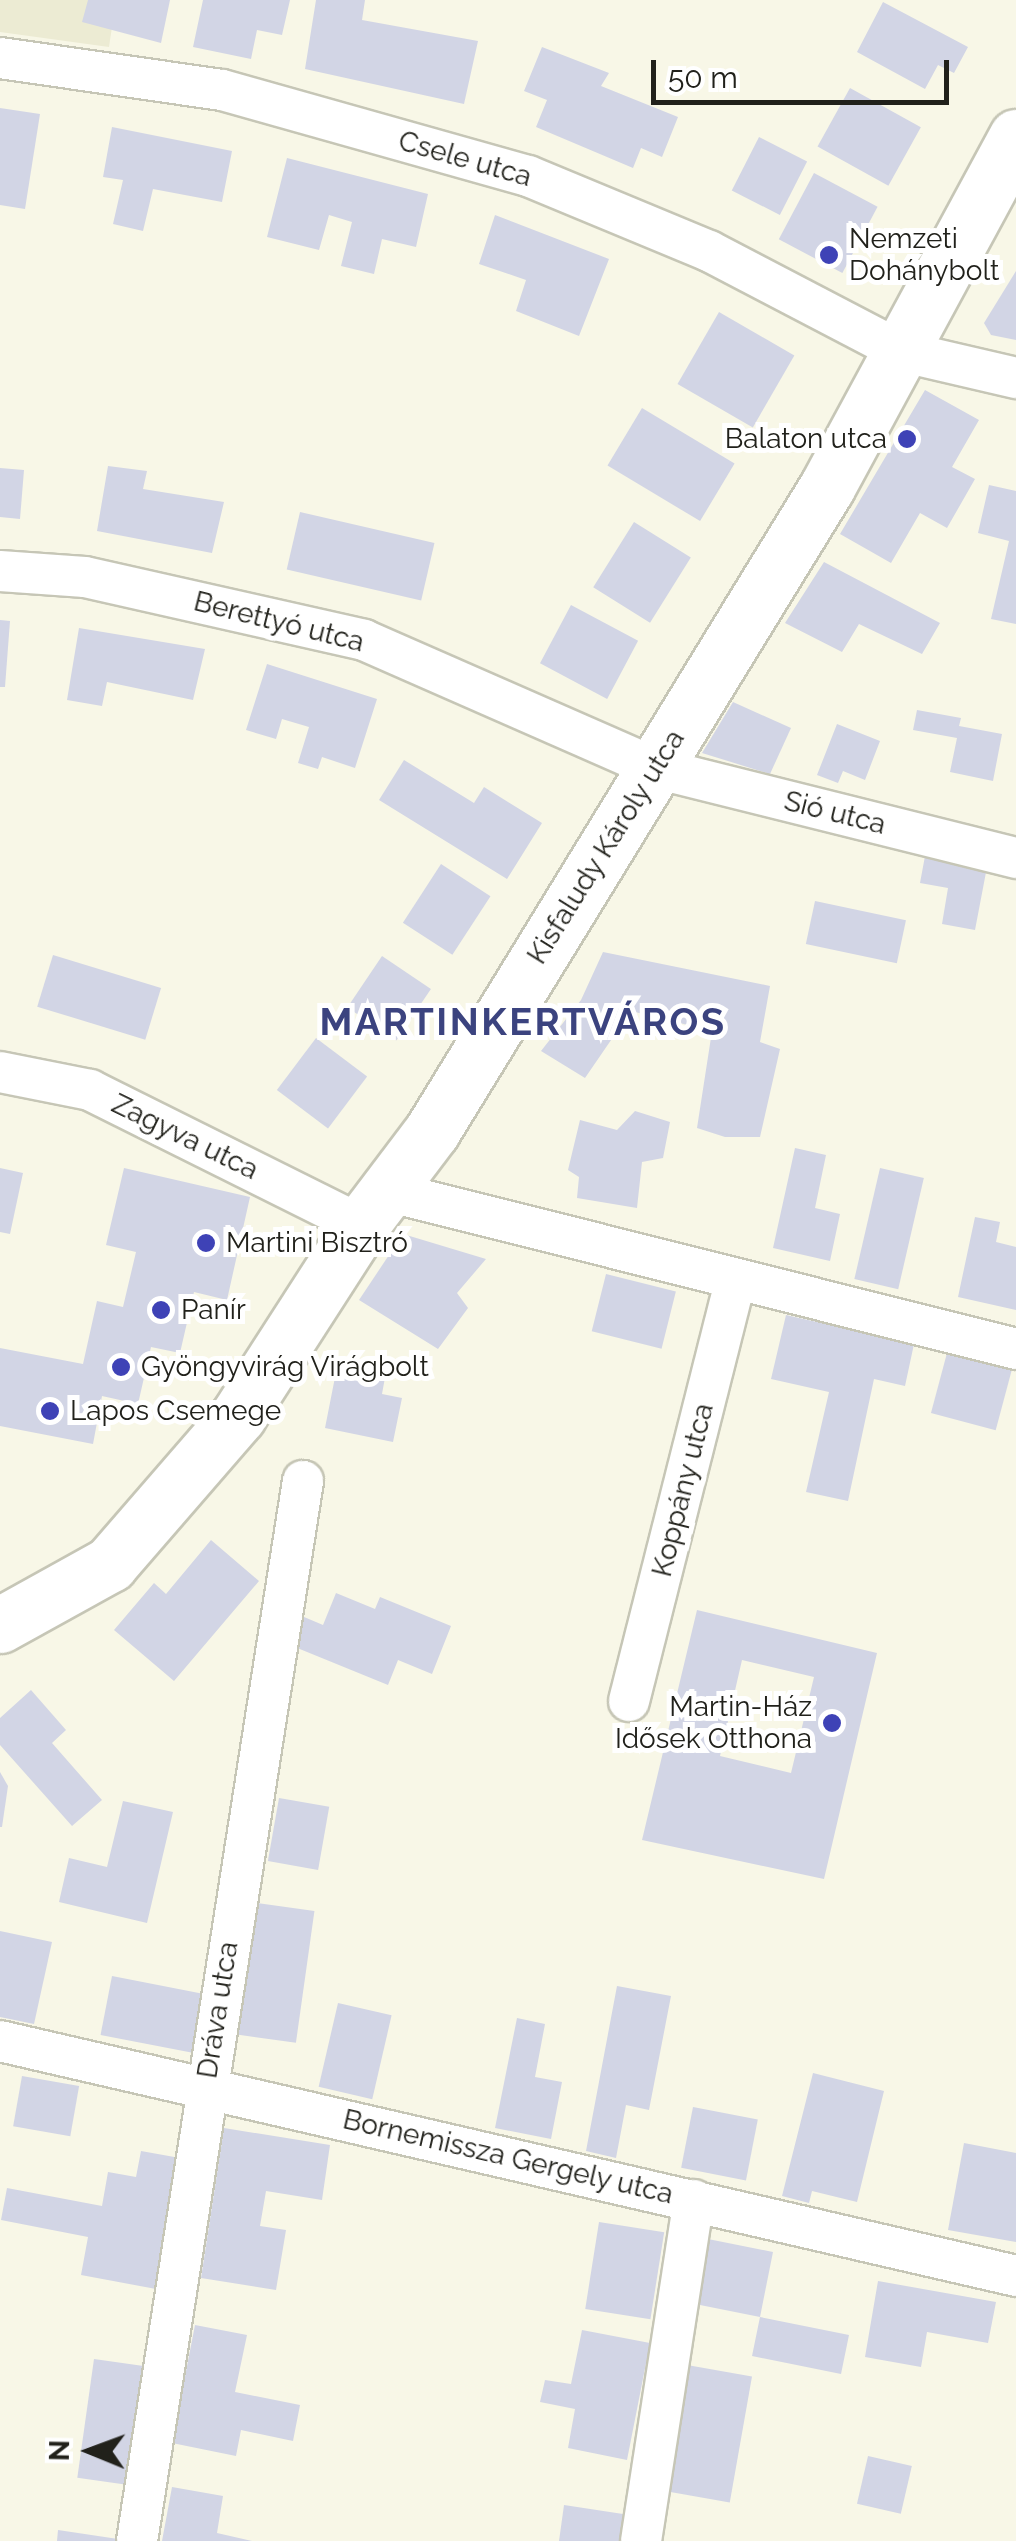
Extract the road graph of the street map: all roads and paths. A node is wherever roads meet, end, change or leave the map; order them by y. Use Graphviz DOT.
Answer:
graph roads {
  1 [pos="0,58"];
  2 [pos="1016,137"];
  3 [pos="900,351"];
  4 [pos="1016,378"];
  5 [pos="0,571"];
  6 [pos="654,768"];
  7 [pos="1016,858"];
  8 [pos="0,1072"];
  9 [pos="374,1208"];
  10 [pos="736,1279"];
  11 [pos="1016,1349"];
  12 [pos="303,1480"];
  13 [pos="0,1626"];
  14 [pos="629,1701"];
  15 [pos="0,2041"];
  16 [pos="206,2086"];
  17 [pos="694,2200"];
  18 [pos="1016,2276"];
  19 [pos="137,2541"];
  20 [pos="641,2541"];
  1 -- 3 [label="street, Csele utca"];
  2 -- 3 [label="main road, Kisfaludy Károly utca"];
  3 -- 4 [label="street"];
  3 -- 6 [label="main road, Kisfaludy Károly utca"];
  5 -- 6 [label="street, Berettyó utca"];
  6 -- 7 [label="street, Sió utca"];
  6 -- 9 [label="main road, Kisfaludy Károly utca"];
  8 -- 9 [label="street, Zagyva utca"];
  9 -- 10 [label="street"];
  9 -- 13 [label="main road, Kisfaludy Károly utca"];
  10 -- 11 [label="street"];
  10 -- 14 [label="street, Koppány utca"];
  12 -- 16 [label="street, Dráva utca"];
  15 -- 16 [label="street, Bornemissza Gergely utca"];
  16 -- 17 [label="street, Bornemissza Gergely utca"];
  16 -- 19 [label="street, Dráva utca"];
  17 -- 18 [label="street, Bornemissza Gergely utca"];
  17 -- 20 [label="street"];
}
